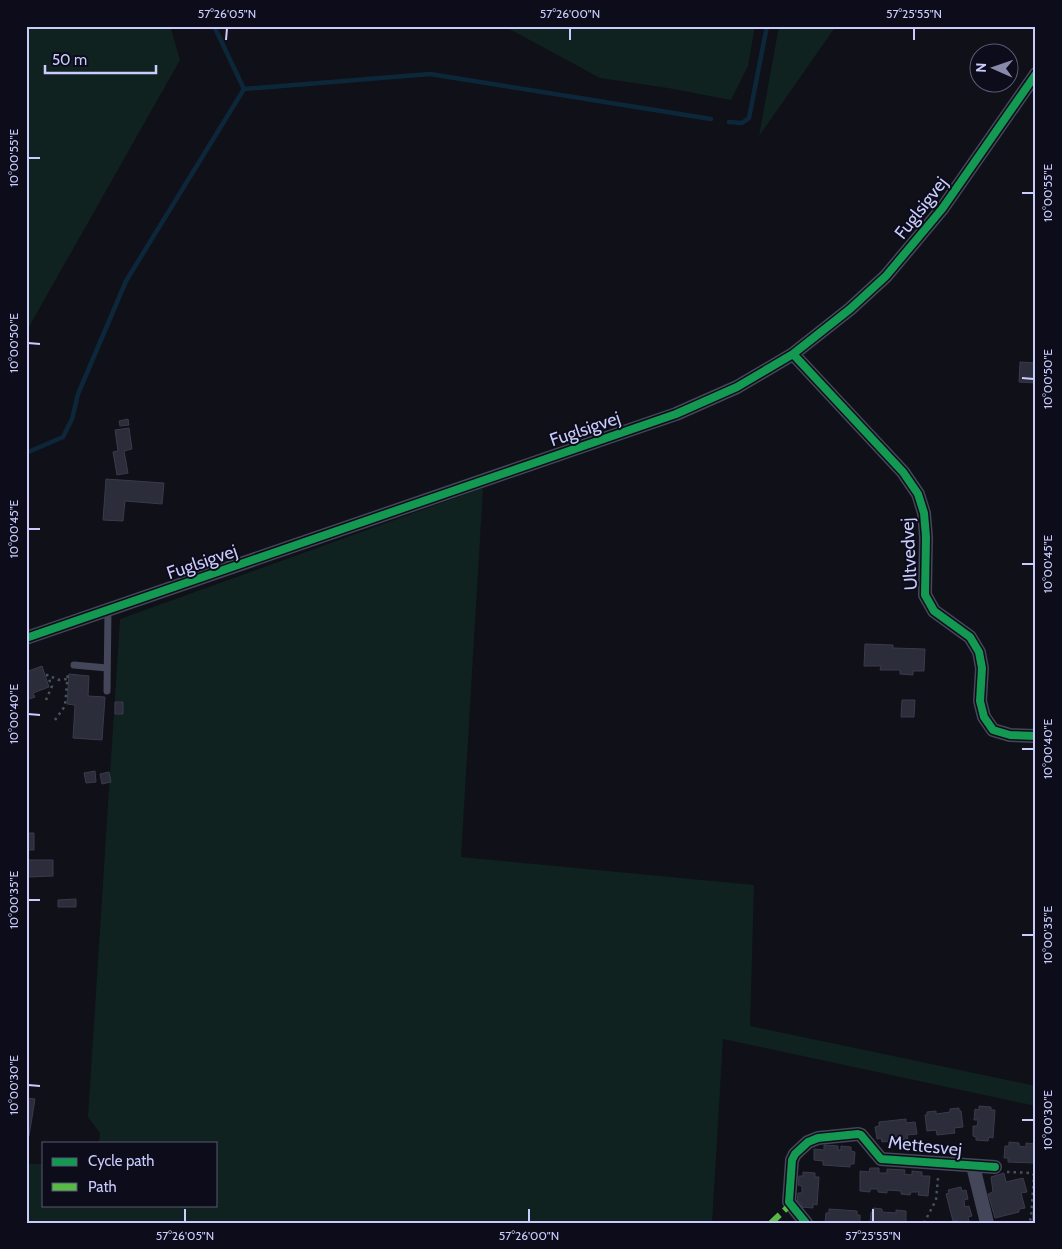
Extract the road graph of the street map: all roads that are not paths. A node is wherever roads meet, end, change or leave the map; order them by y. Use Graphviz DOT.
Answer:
graph roads {
  1 [pos="1036,74"];
  2 [pos="793,354"];
  3 [pos="108,610"];
  4 [pos="26,638"];
  5 [pos="74,666"];
  6 [pos="107,668"];
  7 [pos="107,690"];
  8 [pos="1036,736"];
  9 [pos="973,1166"];
  10 [pos="995,1168"];
  11 [pos="806,1223"];
  12 [pos="987,1223"];
  1 -- 2 [label="street, Fuglsigvej"];
  2 -- 3 [label="street, Fuglsigvej"];
  2 -- 8 [label="street, Ultvedvej"];
  3 -- 4 [label="street, Fuglsigvej"];
  3 -- 6 [label="lane"];
  5 -- 6 [label="lane"];
  6 -- 7 [label="lane"];
  9 -- 10 [label="street, Mettesvej"];
  9 -- 11 [label="street, Mettesvej"];
  9 -- 12 [label="street, Mettesvej"];
}
